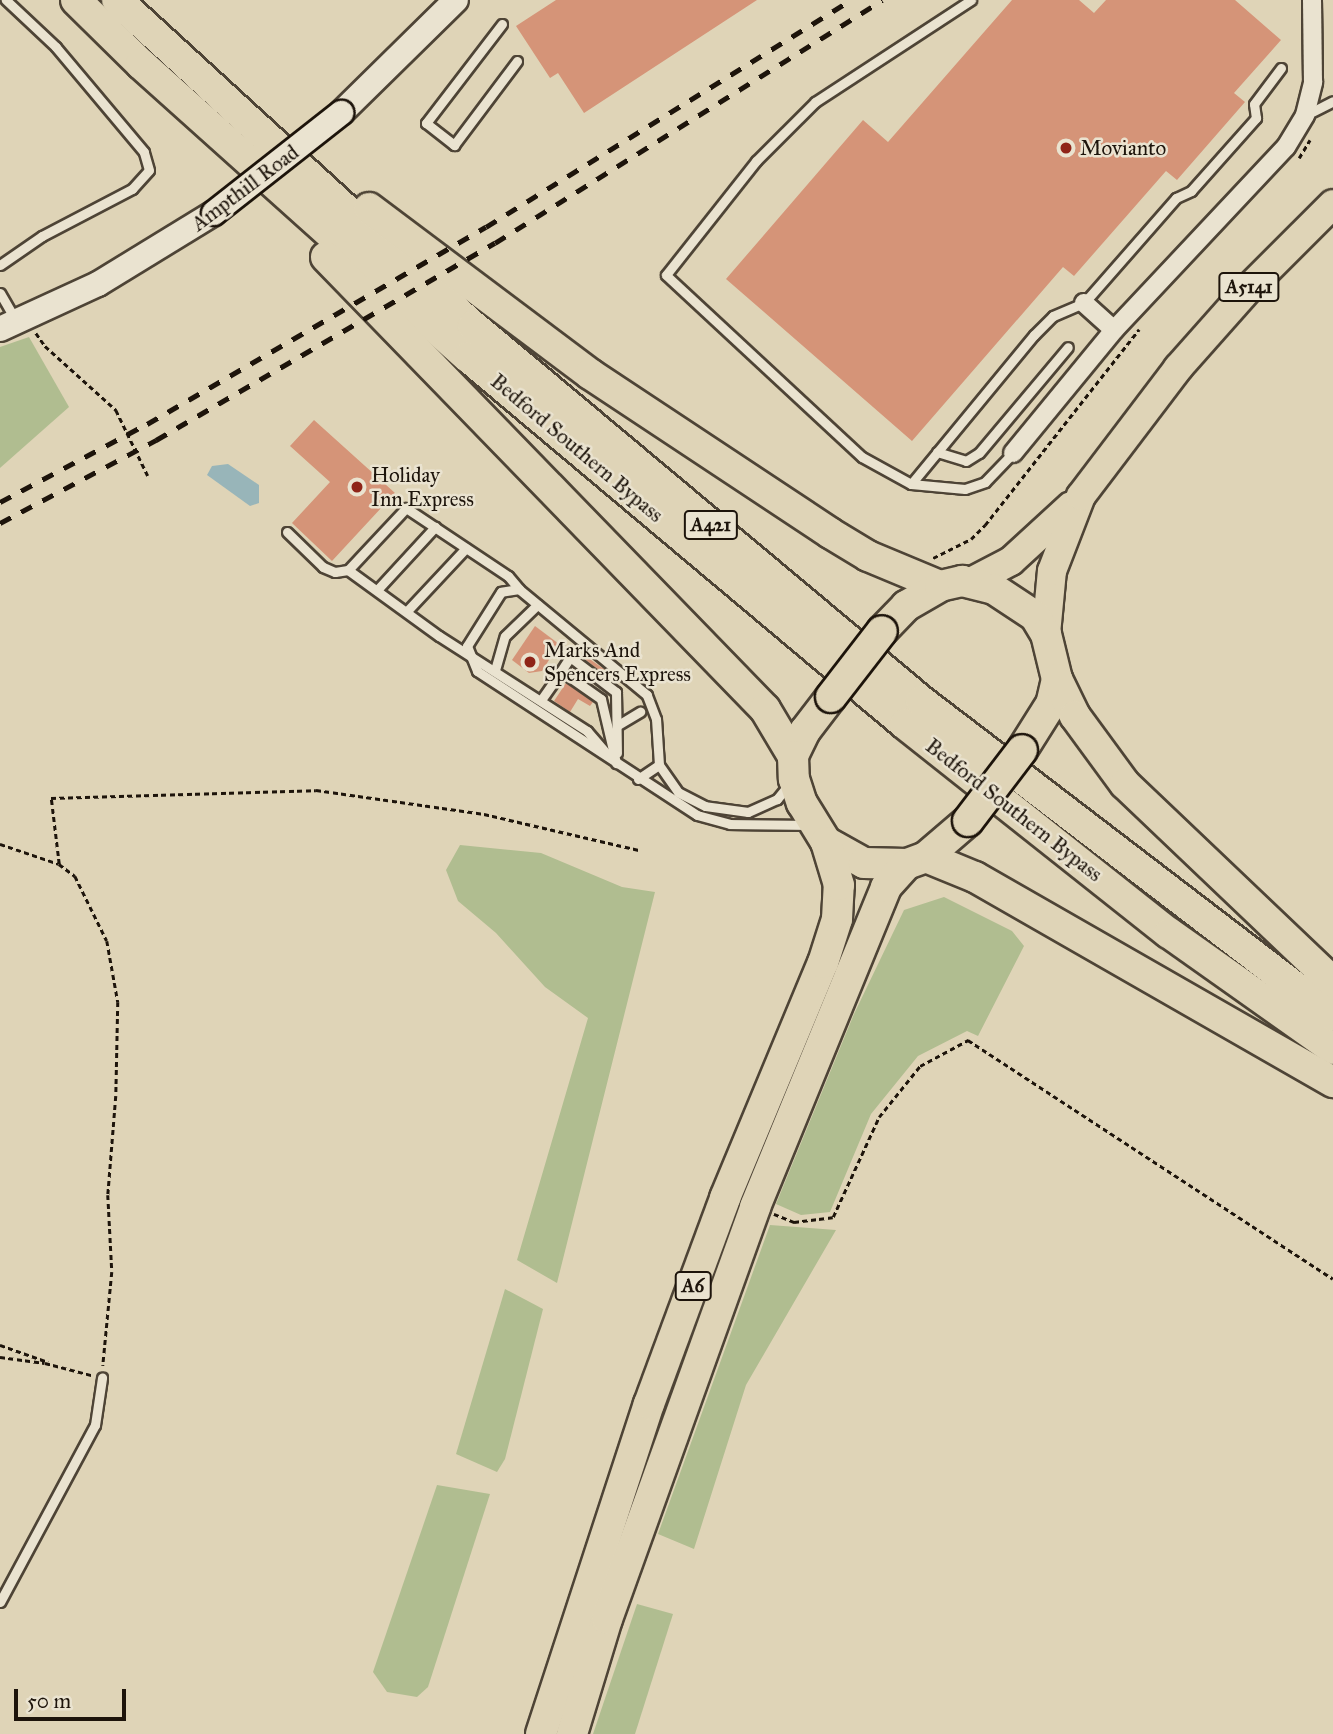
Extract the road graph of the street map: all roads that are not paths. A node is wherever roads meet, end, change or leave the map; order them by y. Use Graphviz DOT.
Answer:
graph roads {
  1 [pos="6,0"];
  2 [pos="76,0"];
  3 [pos="119,0"];
  4 [pos="456,0"];
  5 [pos="971,0"];
  6 [pos="1312,0"];
  7 [pos="502,24"];
  8 [pos="517,61"];
  9 [pos="141,64"];
  10 [pos="1281,68"];
  11 [pos="1333,101"];
  12 [pos="1305,115"];
  13 [pos="1333,204"];
  14 [pos="0,265"];
  15 [pos="0,293"];
  16 [pos="1084,303"];
  17 [pos="15,323"];
  18 [pos="1114,330"];
  19 [pos="1068,347"];
  20 [pos="937,452"];
  21 [pos="1013,453"];
  22 [pos="911,484"];
  23 [pos="1081,496"];
  24 [pos="435,527"];
  25 [pos="287,532"];
  26 [pos="466,548"];
  27 [pos="348,570"];
  28 [pos="971,582"];
  29 [pos="940,586"];
  30 [pos="519,589"];
  31 [pos="377,590"];
  32 [pos="537,605"];
  33 [pos="407,611"];
  34 [pos="1046,634"];
  35 [pos="470,653"];
  36 [pos="495,670"];
  37 [pos="561,671"];
  38 [pos="1057,679"];
  39 [pos="541,700"];
  40 [pos="640,712"];
  41 [pos="618,725"];
  42 [pos="617,765"];
  43 [pos="659,765"];
  44 [pos="793,768"];
  45 [pos="638,779"];
  46 [pos="820,834"];
  47 [pos="916,860"];
  48 [pos="1333,982"];
  49 [pos="1333,1016"];
  50 [pos="1333,1049"];
  51 [pos="1333,1082"];
  52 [pos="102,1378"];
  53 [pos="0,1602"];
  54 [pos="541,1734"];
  55 [pos="572,1734"];
  1 -- 14 [label="lane"];
  2 -- 9 [label="highway, Bedford Southern Bypass / A421"];
  3 -- 29 [label="highway"];
  3 -- 49 [label="highway, Bedford Southern Bypass / A421"];
  4 -- 17 [label="main road, Ampthill Road, bridge"];
  5 -- 22 [label="lane"];
  6 -- 12 [label="street"];
  7 -- 8 [label="lane"];
  9 -- 44 [label="highway"];
  9 -- 50 [label="highway, Bedford Southern Bypass / A421"];
  10 -- 16 [label="lane"];
  11 -- 12 [label="lane"];
  12 -- 18 [label="street"];
  13 -- 23 [label="main road, A5141"];
  15 -- 17 [label="lane"];
  16 -- 18 [label="street"];
  16 -- 20 [label="lane"];
  18 -- 21 [label="street"];
  19 -- 20 [label="lane"];
  20 -- 22 [label="lane"];
  21 -- 22 [label="lane"];
  23 -- 28 [label="main road, A5141"];
  23 -- 34 [label="main road, A5141"];
  24 -- 26 [label="lane"];
  24 -- 27 [label="lane"];
  24 -- 31 [label="lane"];
  25 -- 27 [label="lane"];
  26 -- 30 [label="lane"];
  26 -- 33 [label="lane"];
  27 -- 31 [label="lane"];
  28 -- 29 [label="highway"];
  28 -- 34 [label="highway"];
  29 -- 44 [label="highway, bridge"];
  30 -- 32 [label="lane"];
  30 -- 35 [label="lane"];
  31 -- 33 [label="lane"];
  32 -- 36 [label="lane"];
  32 -- 43 [label="lane"];
  33 -- 35 [label="lane"];
  34 -- 38 [label="highway"];
  35 -- 36 [label="lane"];
  35 -- 42 [label="lane"];
  36 -- 39 [label="lane"];
  37 -- 39 [label="lane"];
  37 -- 41 [label="lane"];
  37 -- 42 [label="lane"];
  38 -- 47 [label="highway, bridge"];
  38 -- 48 [label="highway"];
  39 -- 42 [label="lane"];
  40 -- 41 [label="lane"];
  41 -- 42 [label="lane"];
  42 -- 45 [label="lane"];
  43 -- 44 [label="lane"];
  43 -- 45 [label="lane"];
  44 -- 46 [label="highway"];
  45 -- 46 [label="lane"];
  46 -- 47 [label="highway"];
  46 -- 54 [label="highway, A6"];
  47 -- 51 [label="highway"];
  47 -- 55 [label="highway, A6"];
  52 -- 53 [label="lane"];
}
